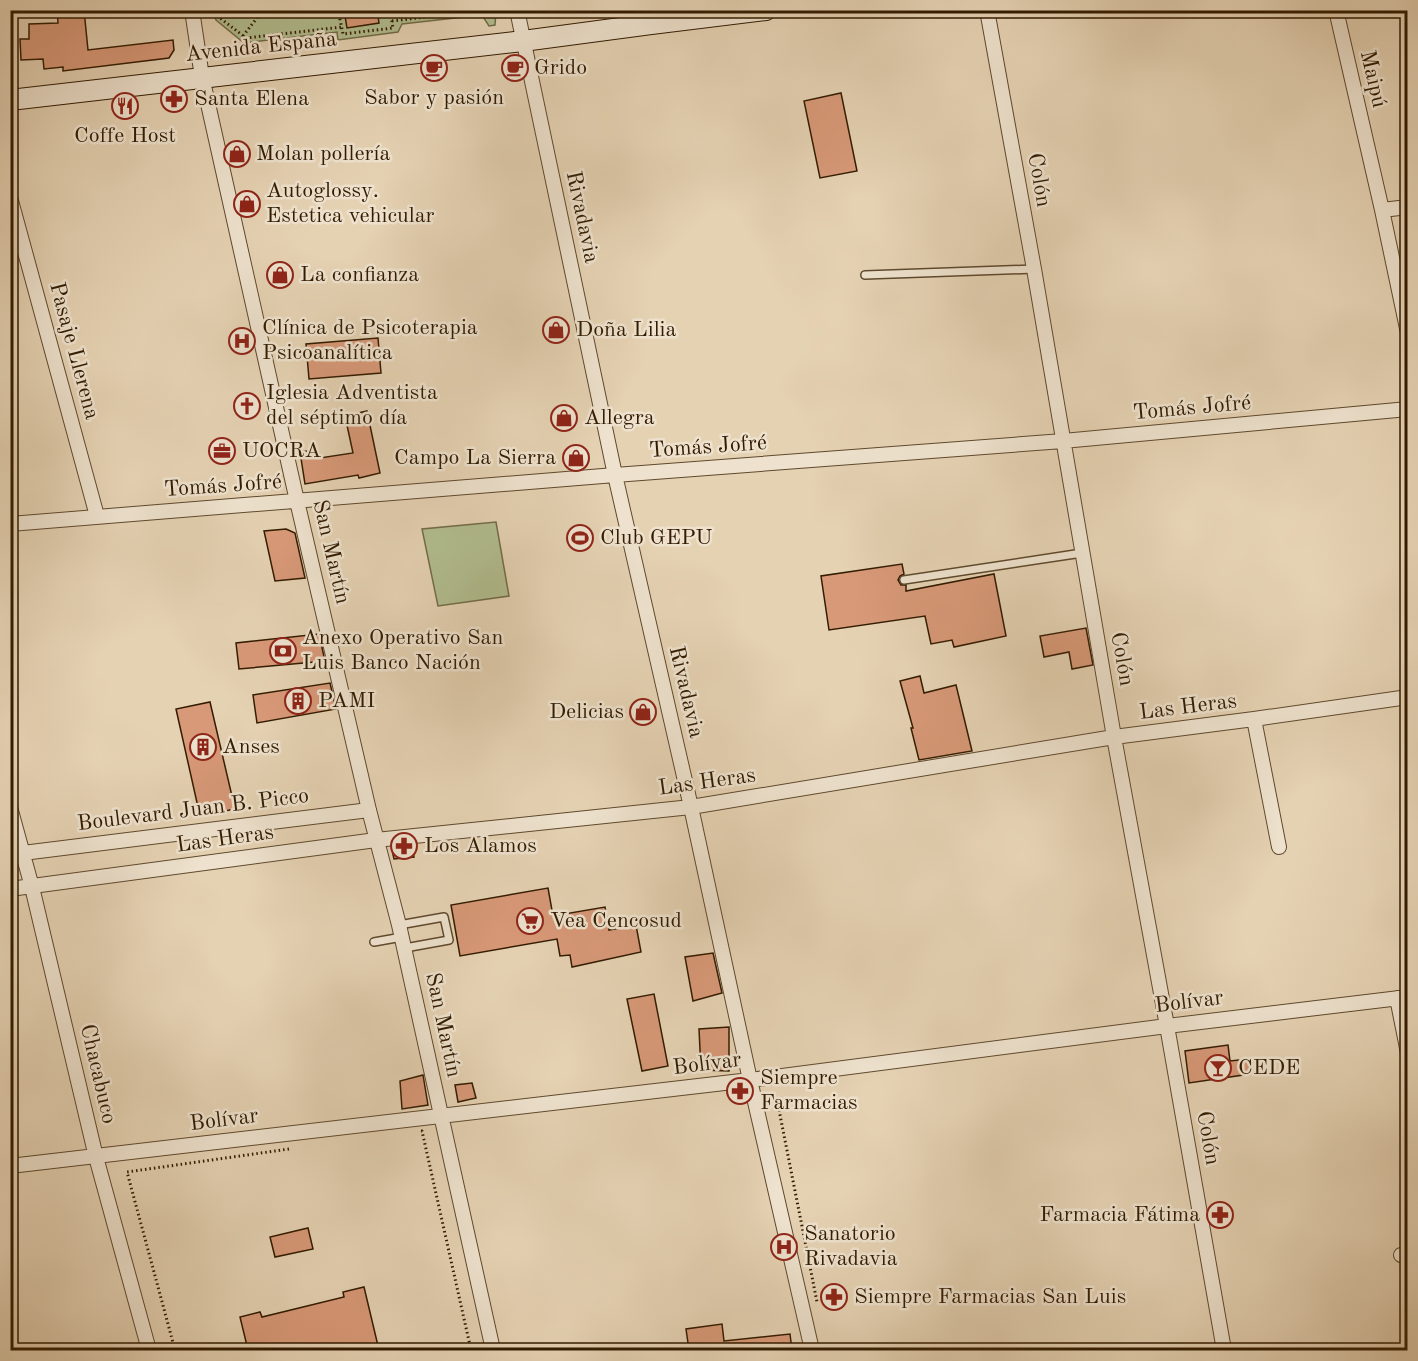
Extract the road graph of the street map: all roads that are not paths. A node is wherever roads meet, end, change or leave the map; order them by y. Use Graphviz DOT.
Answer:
graph roads {
  1 [pos="192,10"];
  2 [pos="517,10"];
  3 [pos="766,10"];
  4 [pos="987,10"];
  5 [pos="1336,10"];
  6 [pos="650,17"];
  7 [pos="523,41"];
  8 [pos="202,77"];
  9 [pos="10,100"];
  10 [pos="10,197"];
  11 [pos="1407,207"];
  12 [pos="1382,210"];
  13 [pos="1034,269"];
  14 [pos="865,275"];
  15 [pos="1407,333"];
  16 [pos="1407,410"];
  17 [pos="1063,441"];
  18 [pos="615,475"];
  19 [pos="297,501"];
  20 [pos="97,516"];
  21 [pos="10,524"];
  22 [pos="1082,554"];
  23 [pos="904,580"];
  24 [pos="1407,697"];
  25 [pos="1254,719"];
  26 [pos="1114,737"];
  27 [pos="10,807"];
  28 [pos="691,807"];
  29 [pos="369,810"];
  30 [pos="376,840"];
  31 [pos="1279,847"];
  32 [pos="23,853"];
  33 [pos="32,887"];
  34 [pos="10,889"];
  35 [pos="402,937"];
  36 [pos="374,942"];
  37 [pos="1402,998"];
  38 [pos="1167,1026"];
  39 [pos="1407,1053"];
  40 [pos="750,1080"];
  41 [pos="441,1115"];
  42 [pos="96,1157"];
  43 [pos="10,1166"];
  44 [pos="149,1350"];
  45 [pos="494,1350"];
  46 [pos="812,1350"];
  47 [pos="1224,1350"];
  1 -- 8 [label="street, San Martín"];
  2 -- 7 [label="street, Rivadavia"];
  3 -- 6 [label="main road, Avenida España"];
  4 -- 13 [label="street, Colón"];
  5 -- 12 [label="street, Maipú"];
  6 -- 7 [label="main road, Avenida España"];
  7 -- 8 [label="main road, Avenida España"];
  7 -- 18 [label="street, Rivadavia"];
  8 -- 9 [label="main road, Avenida España"];
  8 -- 19 [label="street, San Martín"];
  10 -- 20 [label="street, Pasaje Llerena"];
  11 -- 12 [label="street"];
  12 -- 15 [label="street, Maipú"];
  13 -- 14 [label="lane"];
  13 -- 17 [label="street, Colón"];
  16 -- 17 [label="street, Tomás Jofré"];
  17 -- 18 [label="street, Tomás Jofré"];
  17 -- 22 [label="street, Colón"];
  18 -- 19 [label="street, Tomás Jofré"];
  18 -- 28 [label="street, Rivadavia"];
  19 -- 20 [label="street, Tomás Jofré"];
  19 -- 29 [label="street, San Martín"];
  20 -- 21 [label="street, Tomás Jofré"];
  22 -- 23 [label="lane"];
  22 -- 26 [label="street, Colón"];
  24 -- 25 [label="street, Las Heras"];
  25 -- 26 [label="street, Las Heras"];
  25 -- 31 [label="street"];
  26 -- 28 [label="street, Las Heras"];
  26 -- 38 [label="street, Colón"];
  27 -- 32 [label="street, Chacabuco"];
  28 -- 30 [label="street, Las Heras"];
  28 -- 40 [label="street, Rivadavia"];
  29 -- 30 [label="street, San Martín"];
  29 -- 32 [label="street, Boulevard Juan B. Picco"];
  30 -- 33 [label="street, Las Heras"];
  30 -- 35 [label="street, San Martín"];
  32 -- 33 [label="street, Chacabuco"];
  33 -- 34 [label="street, Las Heras"];
  33 -- 42 [label="street, Chacabuco"];
  35 -- 35 [label="lane"];
  35 -- 36 [label="lane"];
  35 -- 41 [label="street, San Martín"];
  37 -- 38 [label="street, Bolívar"];
  37 -- 39 [label="street"];
  38 -- 40 [label="street, Bolívar"];
  38 -- 47 [label="street, Colón"];
  40 -- 41 [label="street, Bolívar"];
  40 -- 46 [label="street, Rivadavia"];
  41 -- 42 [label="street, Bolívar"];
  41 -- 45 [label="street, San Martín"];
  42 -- 43 [label="street, Bolívar"];
  42 -- 44 [label="street, Chacabuco"];
}
